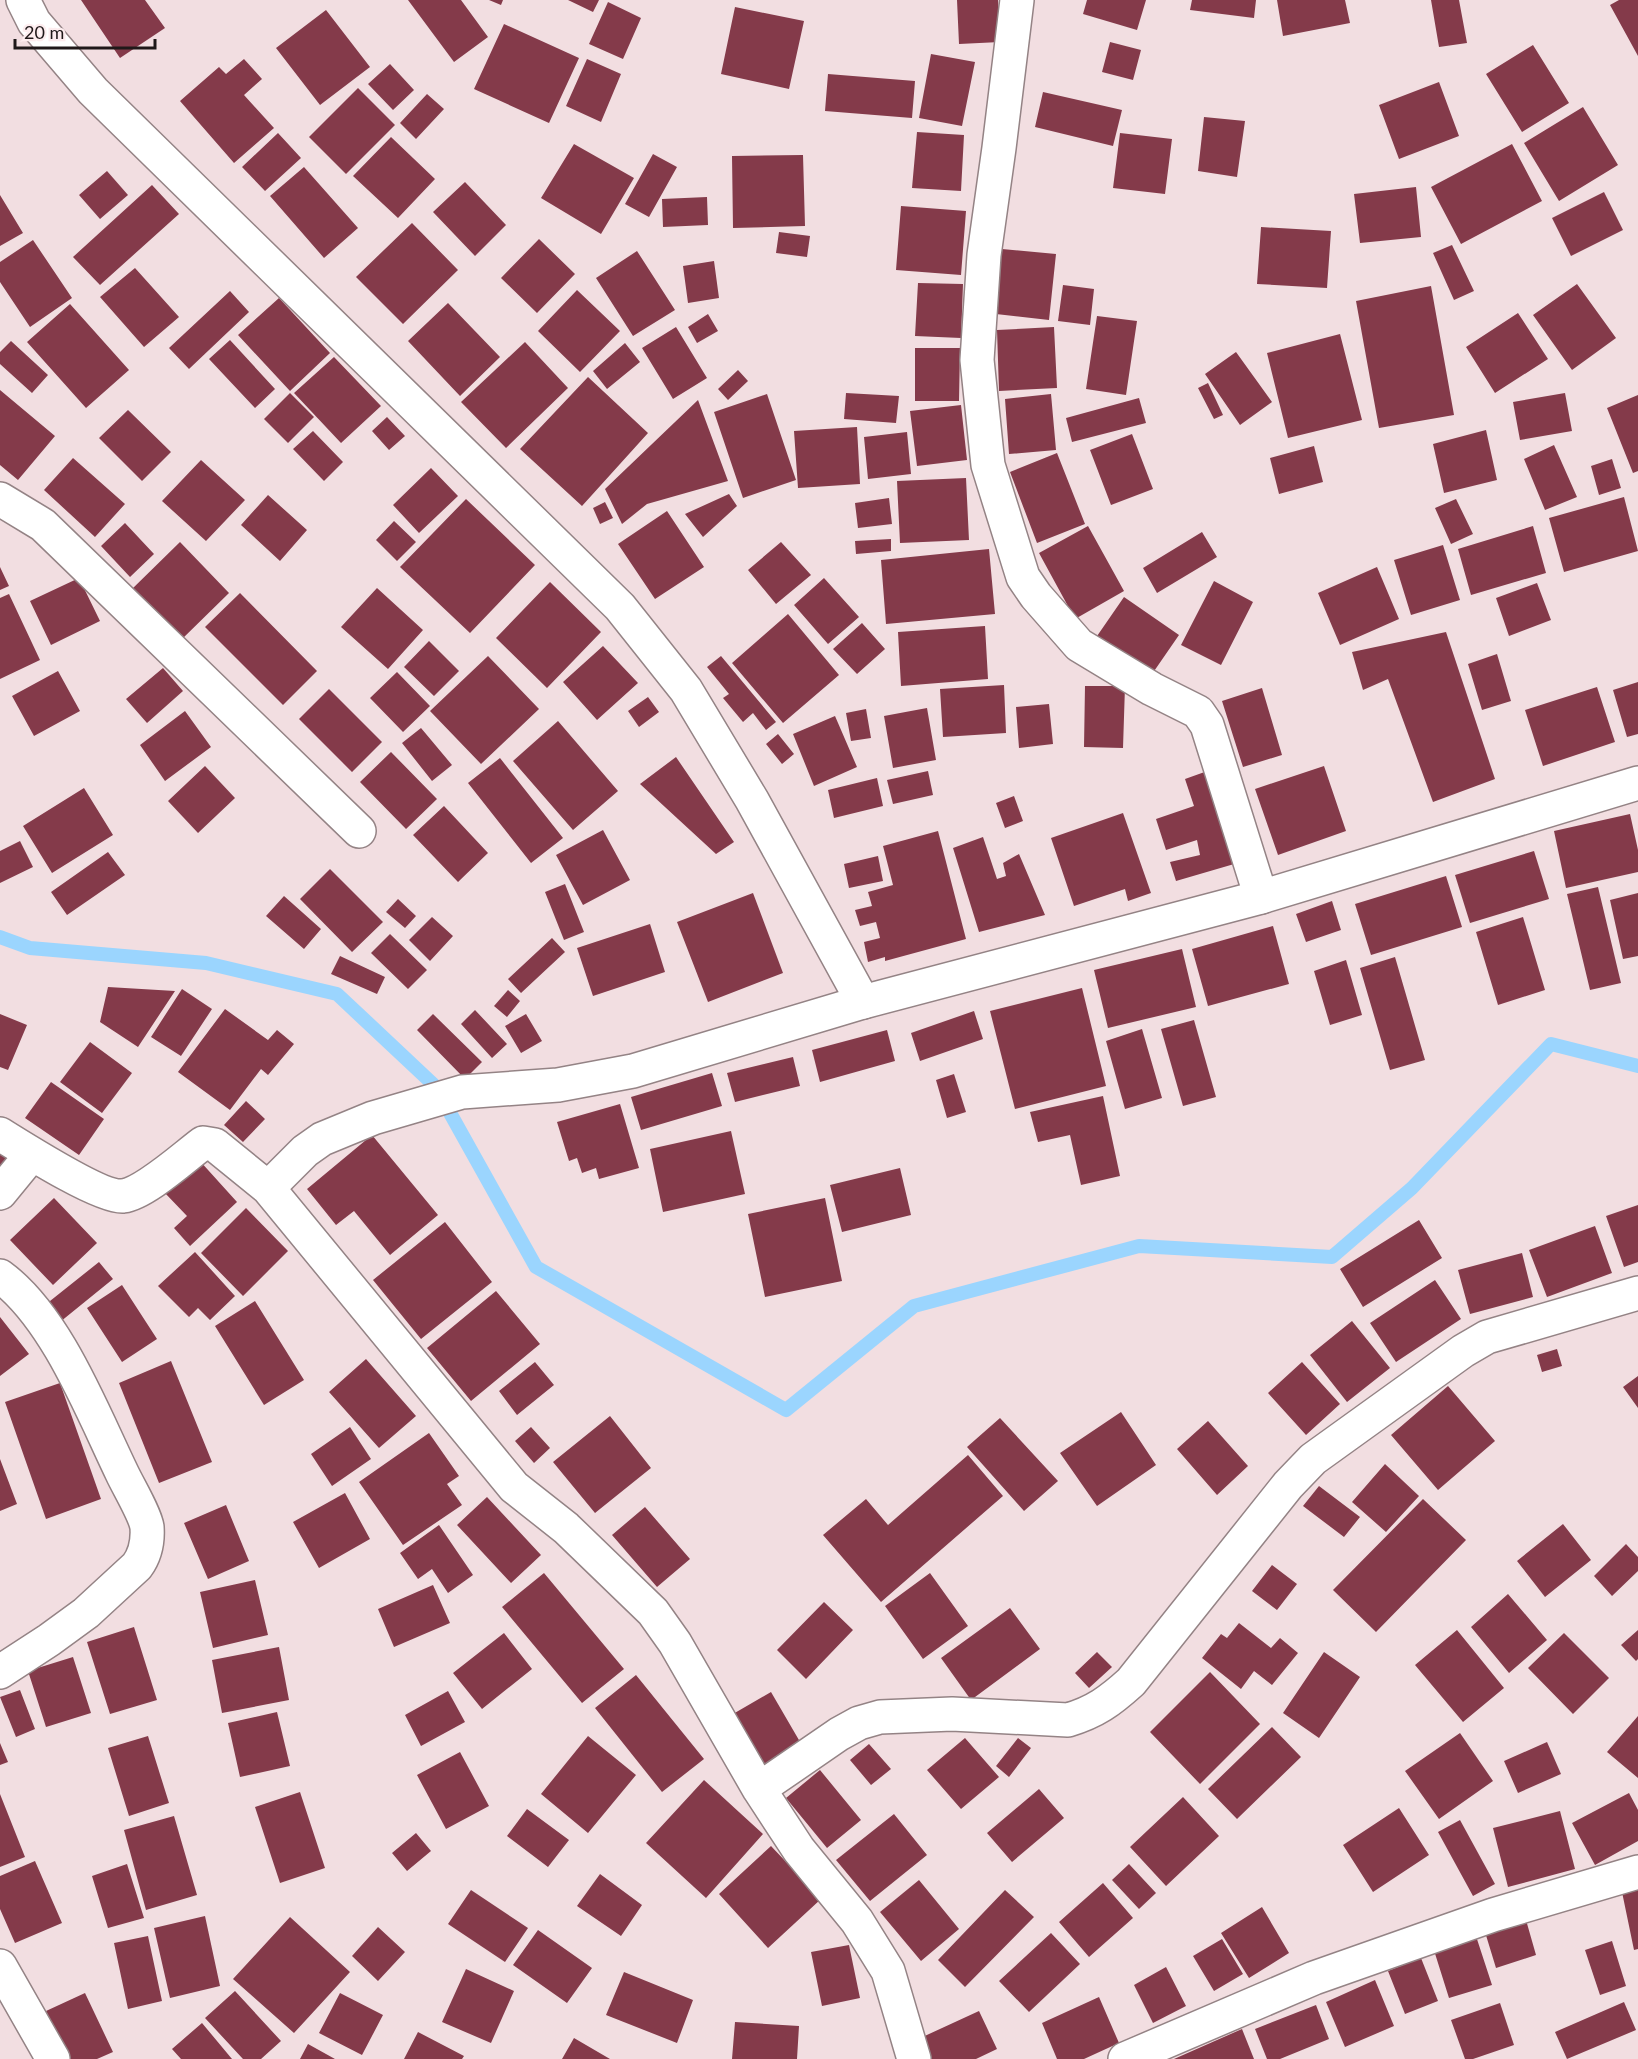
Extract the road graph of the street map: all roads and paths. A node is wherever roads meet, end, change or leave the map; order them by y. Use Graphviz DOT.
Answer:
graph roads {
  1 [pos="23,0"];
  2 [pos="1017,0"];
  3 [pos="0,499"];
  4 [pos="1638,783"];
  5 [pos="359,831"];
  6 [pos="1261,897"];
  7 [pos="863,1002"];
  8 [pos="0,1134"];
  9 [pos="32,1154"];
  10 [pos="268,1188"];
  11 [pos="0,1193"];
  12 [pos="0,1276"];
  13 [pos="1638,1293"];
  14 [pos="0,1672"];
  15 [pos="759,1789"];
  16 [pos="1638,1872"];
  17 [pos="0,1966"];
  18 [pos="53,2059"];
  19 [pos="914,2059"];
  20 [pos="1125,2059"];
  1 -- 7 [label="street"];
  2 -- 6 [label="street"];
  3 -- 5 [label="street"];
  4 -- 6 [label="street"];
  6 -- 7 [label="street"];
  7 -- 10 [label="street"];
  8 -- 9 [label="street"];
  9 -- 10 [label="street"];
  9 -- 11 [label="street"];
  10 -- 15 [label="street"];
  12 -- 14 [label="street"];
  13 -- 15 [label="street"];
  15 -- 19 [label="street"];
  16 -- 20 [label="street"];
  17 -- 18 [label="street"];
}
